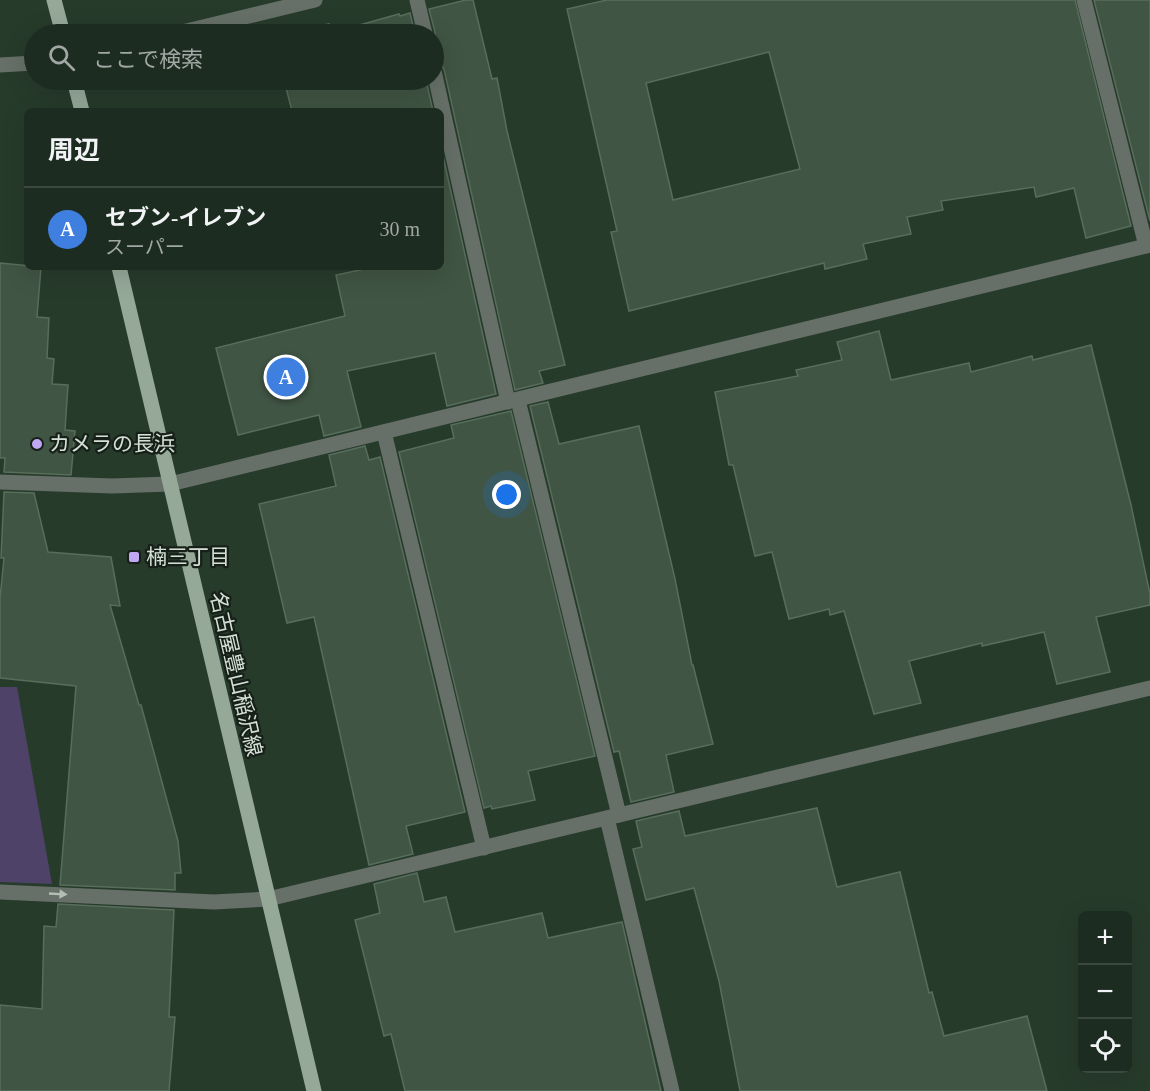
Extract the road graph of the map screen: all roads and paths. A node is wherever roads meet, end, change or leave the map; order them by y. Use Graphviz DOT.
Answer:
graph roads {
  1 [pos="54,0"];
  2 [pos="315,0"];
  3 [pos="417,0"];
  4 [pos="1084,0"];
  5 [pos="275,5"];
  6 [pos="60,24"];
  7 [pos="209,24"];
  8 [pos="423,24"];
  9 [pos="24,64"];
  10 [pos="0,65"];
  11 [pos="77,90"];
  12 [pos="439,90"];
  13 [pos="81,108"];
  14 [pos="443,108"];
  15 [pos="444,113"];
  16 [pos="1148,246"];
  17 [pos="120,270"];
  18 [pos="513,401"];
  19 [pos="384,432"];
  20 [pos="0,482"];
  21 [pos="170,484"];
  22 [pos="1150,688"];
  23 [pos="613,817"];
  24 [pos="484,848"];
  25 [pos="0,892"];
  26 [pos="268,900"];
  27 [pos="314,1091"];
  28 [pos="672,1091"];
  1 -- 6 [label="main road"];
  2 -- 5 [label="street"];
  3 -- 8 [label="street"];
  4 -- 16 [label="street"];
  5 -- 7 [label="street"];
  9 -- 10 [label="street"];
  11 -- 13 [label="main road"];
  12 -- 14 [label="street"];
  15 -- 18 [label="street"];
  16 -- 18 [label="street"];
  17 -- 21 [label="main road, 名古屋豊山稲沢線"];
  18 -- 19 [label="street"];
  18 -- 23 [label="street"];
  19 -- 21 [label="street"];
  19 -- 24 [label="street"];
  20 -- 21 [label="street"];
  21 -- 26 [label="main road, 名古屋豊山稲沢線"];
  22 -- 23 [label="street"];
  23 -- 24 [label="street"];
  23 -- 28 [label="street"];
  24 -- 26 [label="street"];
  25 -- 26 [label="street, one-way"];
  26 -- 27 [label="main road, 名古屋豊山稲沢線"];
}
